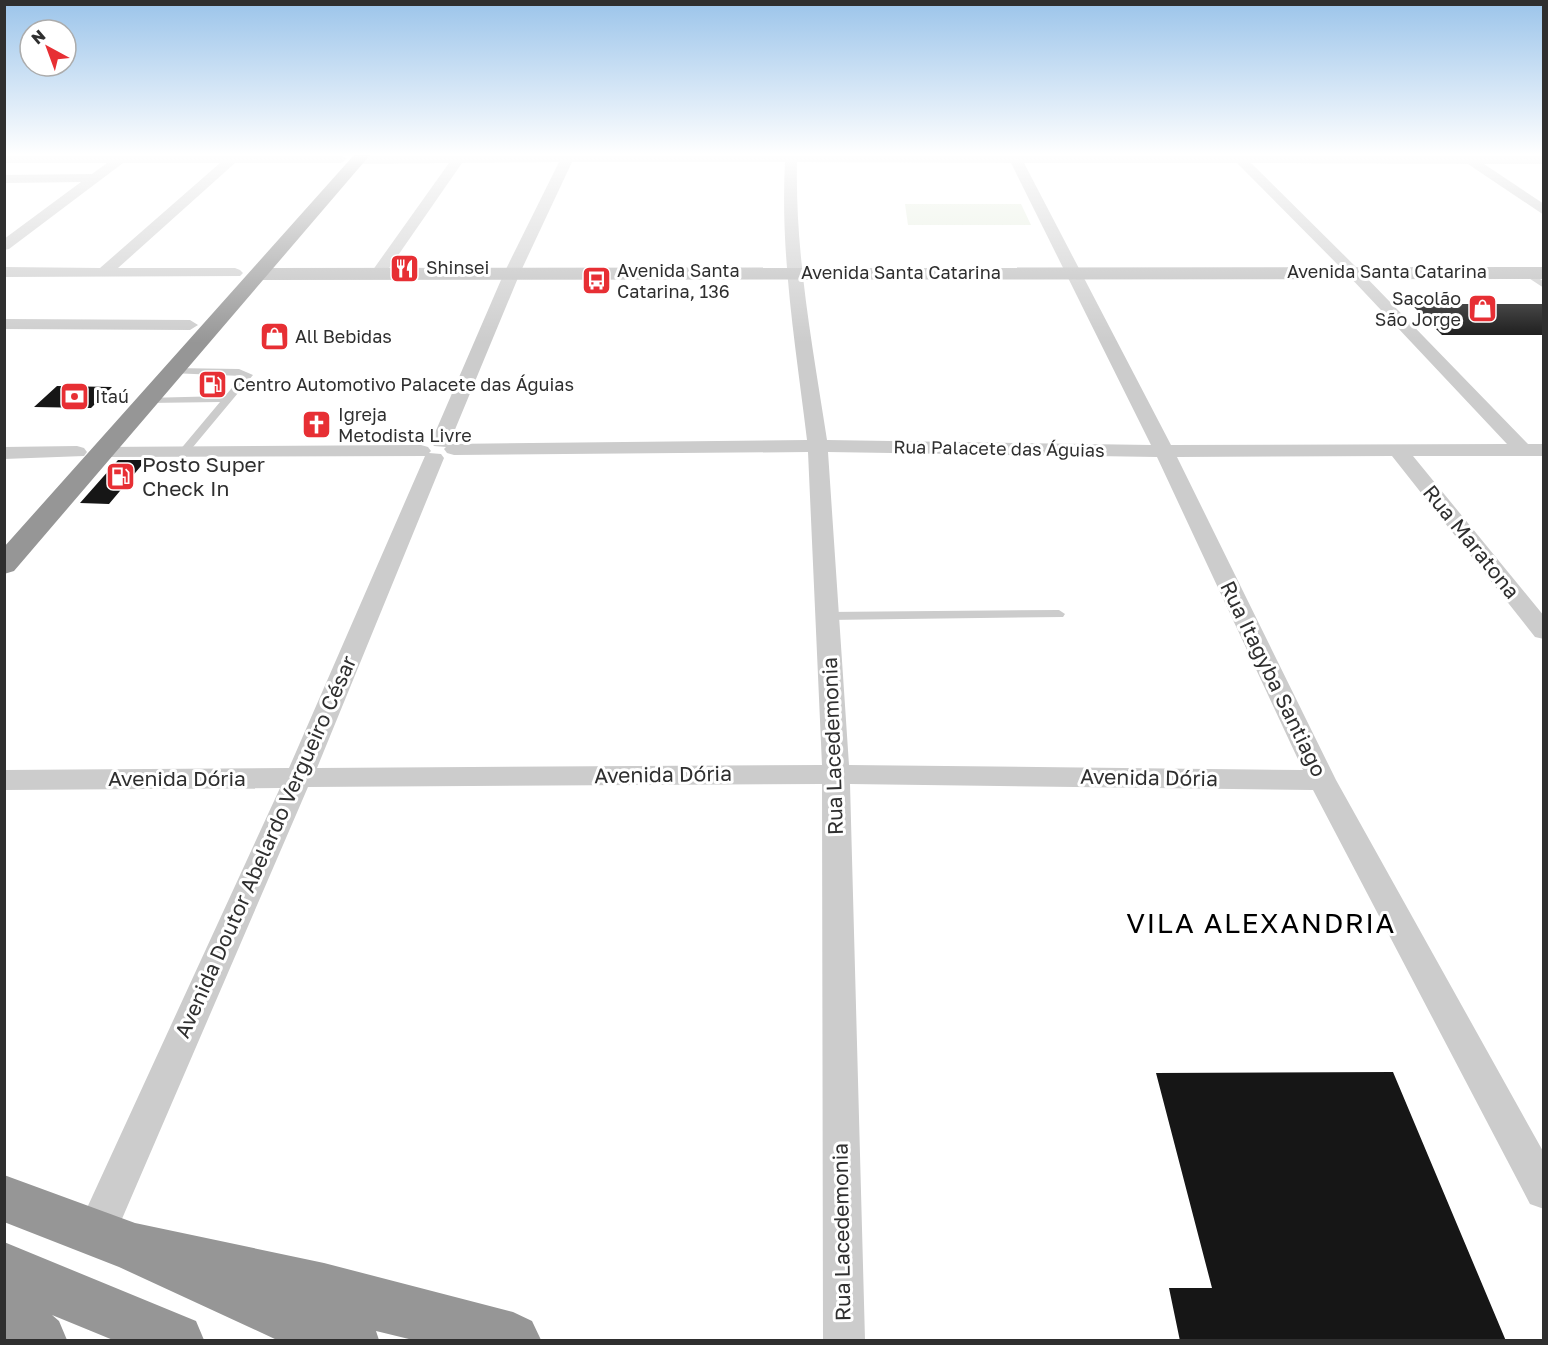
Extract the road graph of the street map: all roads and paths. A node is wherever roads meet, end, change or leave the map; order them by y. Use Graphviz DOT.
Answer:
graph roads {
  1 [pos="43,218"];
  2 [pos="166,218"];
  3 [pos="291,218"];
  4 [pos="303,218"];
  5 [pos="417,218"];
  6 [pos="539,218"];
  7 [pos="790,218"];
  8 [pos="1046,218"];
  9 [pos="1299,218"];
  10 [pos="4,228"];
  11 [pos="29,228"];
  12 [pos="4,246"];
  13 [pos="4,272"];
  14 [pos="1074,272"];
  15 [pos="103,273"];
  16 [pos="236,273"];
  17 [pos="259,273"];
  18 [pos="512,273"];
  19 [pos="794,273"];
  20 [pos="1354,273"];
  21 [pos="1535,273"];
  22 [pos="378,274"];
  23 [pos="1543,286"];
  24 [pos="4,324"];
  25 [pos="190,324"];
  26 [pos="173,371"];
  27 [pos="227,399"];
  28 [pos="148,400"];
  29 [pos="818,446"];
  30 [pos="437,450"];
  31 [pos="1523,450"];
  32 [pos="1544,450"];
  33 [pos="104,451"];
  34 [pos="184,451"];
  35 [pos="1164,451"];
  36 [pos="77,452"];
  37 [pos="1399,452"];
  38 [pos="4,453"];
  39 [pos="21,514"];
  40 [pos="4,564"];
  41 [pos="1059,614"];
  42 [pos="827,616"];
  43 [pos="1544,632"];
  44 [pos="836,774"];
  45 [pos="298,779"];
  46 [pos="4,780"];
  47 [pos="1322,780"];
  48 [pos="1544,1191"];
  49 [pos="4,1198"];
  50 [pos="115,1241"];
  51 [pos="4,1268"];
  52 [pos="4,1310"];
  53 [pos="40,1341"];
  54 [pos="177,1341"];
  55 [pos="352,1341"];
  56 [pos="513,1341"];
  57 [pos="844,1341"];
  1 -- 11 [label="street"];
  2 -- 15 [label="street"];
  3 -- 16 [label="highway"];
  4 -- 17 [label="highway"];
  5 -- 22 [label="street"];
  6 -- 18 [label="street, Avenida Doutor Abelardo Vergueiro César"];
  7 -- 19 [label="street, Rua Lacedemonia"];
  8 -- 14 [label="street, Rua Itagyba Santiago"];
  9 -- 20 [label="street"];
  10 -- 11 [label="street"];
  11 -- 12 [label="street"];
  13 -- 15 [label="street"];
  14 -- 19 [label="street, Avenida Santa Catarina"];
  14 -- 20 [label="street, Avenida Santa Catarina"];
  14 -- 35 [label="street, Rua Itagyba Santiago"];
  15 -- 16 [label="street"];
  16 -- 25 [label="highway"];
  17 -- 22 [label="street, Avenida Santa Catarina"];
  17 -- 26 [label="highway"];
  18 -- 19 [label="street, Avenida Santa Catarina"];
  18 -- 22 [label="street, Avenida Santa Catarina"];
  18 -- 30 [label="street, Avenida Doutor Abelardo Vergueiro César"];
  19 -- 29 [label="street, Rua Lacedemonia"];
  20 -- 21 [label="street, Avenida Santa Catarina"];
  20 -- 31 [label="street"];
  21 -- 23 [label="lane"];
  24 -- 25 [label="street"];
  25 -- 36 [label="highway"];
  26 -- 27 [label="lane"];
  26 -- 28 [label="highway"];
  27 -- 28 [label="lane"];
  27 -- 34 [label="lane"];
  28 -- 33 [label="highway"];
  29 -- 30 [label="street, Rua Palacete das Águias"];
  29 -- 35 [label="street, Rua Palacete das Águias"];
  29 -- 42 [label="street, Rua Lacedemonia"];
  30 -- 34 [label="street, Rua Palacete das Águias"];
  30 -- 45 [label="street, Avenida Doutor Abelardo Vergueiro César"];
  31 -- 32 [label="street, Rua Palacete das Águias"];
  31 -- 37 [label="street, Rua Palacete das Águias"];
  33 -- 34 [label="street, Rua Palacete das Águias"];
  33 -- 40 [label="highway"];
  35 -- 37 [label="street, Rua Palacete das Águias"];
  35 -- 47 [label="street, Rua Itagyba Santiago"];
  36 -- 38 [label="street"];
  36 -- 39 [label="highway"];
  37 -- 43 [label="street, Rua Maratona"];
  41 -- 42 [label="lane"];
  42 -- 44 [label="street, Rua Lacedemonia"];
  44 -- 45 [label="street, Avenida Dória"];
  44 -- 47 [label="street, Avenida Dória"];
  44 -- 57 [label="street, Rua Lacedemonia"];
  45 -- 46 [label="street, Avenida Dória"];
  45 -- 50 [label="street, Avenida Doutor Abelardo Vergueiro César"];
  47 -- 48 [label="street, Rua Itagyba Santiago"];
  49 -- 50 [label="highway"];
  50 -- 55 [label="highway"];
  50 -- 56 [label="highway"];
  51 -- 54 [label="highway"];
  52 -- 53 [label="highway"];
}
